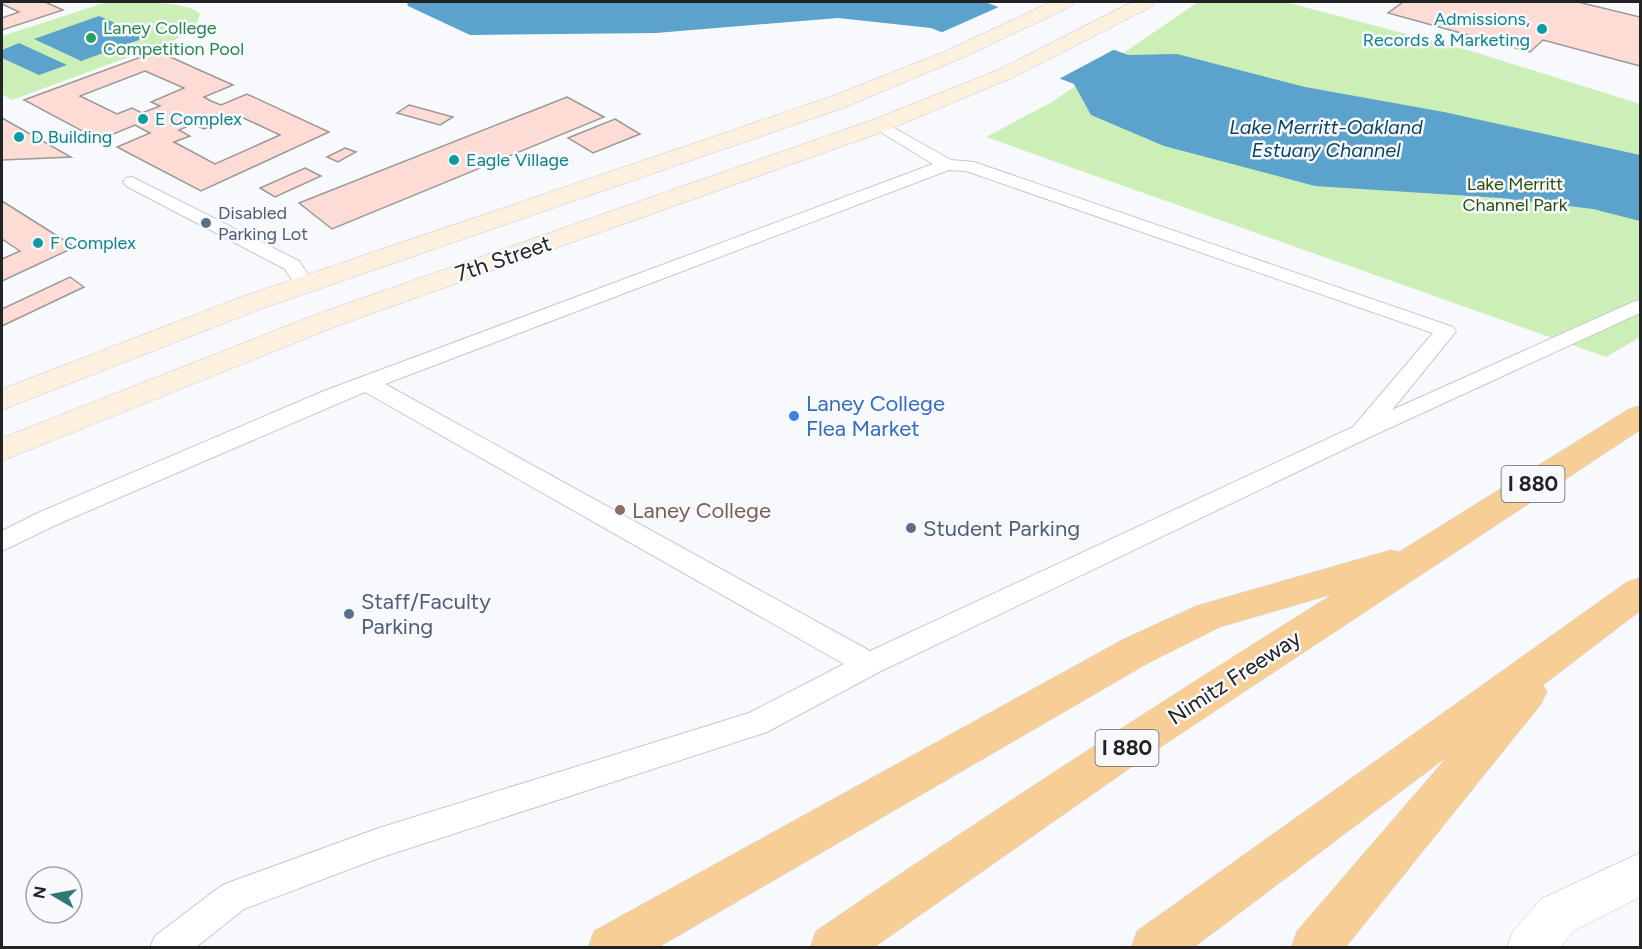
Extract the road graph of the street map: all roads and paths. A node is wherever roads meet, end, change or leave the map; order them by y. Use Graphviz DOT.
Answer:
graph roads {
  1 [pos="1146,2"];
  2 [pos="1058,5"];
  3 [pos="880,125"];
  4 [pos="947,165"];
  5 [pos="132,182"];
  6 [pos="304,284"];
  7 [pos="1641,306"];
  8 [pos="368,384"];
  9 [pos="2,400"];
  10 [pos="1641,416"];
  11 [pos="1361,432"];
  12 [pos="2,450"];
  13 [pos="2,542"];
  14 [pos="1425,553"];
  15 [pos="1641,592"];
  16 [pos="1561,651"];
  17 [pos="870,664"];
  18 [pos="1641,874"];
  19 [pos="167,948"];
  20 [pos="611,948"];
  21 [pos="833,948"];
  22 [pos="1154,948"];
  23 [pos="1314,948"];
  24 [pos="1530,948"];
  1 -- 3 [label="main road, 7th Street"];
  2 -- 6 [label="main road, 7th Street"];
  3 -- 4 [label="lane"];
  3 -- 12 [label="main road, 7th Street"];
  4 -- 8 [label="lane"];
  4 -- 11 [label="lane"];
  5 -- 6 [label="lane"];
  6 -- 9 [label="main road, 7th Street"];
  7 -- 11 [label="lane"];
  8 -- 13 [label="lane"];
  8 -- 17 [label="lane"];
  10 -- 14 [label="highway, Nimitz Freeway / I 880"];
  11 -- 17 [label="lane"];
  14 -- 20 [label="highway"];
  14 -- 21 [label="highway, Nimitz Freeway / I 880"];
  15 -- 16 [label="highway"];
  16 -- 22 [label="highway"];
  16 -- 23 [label="highway"];
  17 -- 19 [label="lane"];
  18 -- 24 [label="street"];
}
